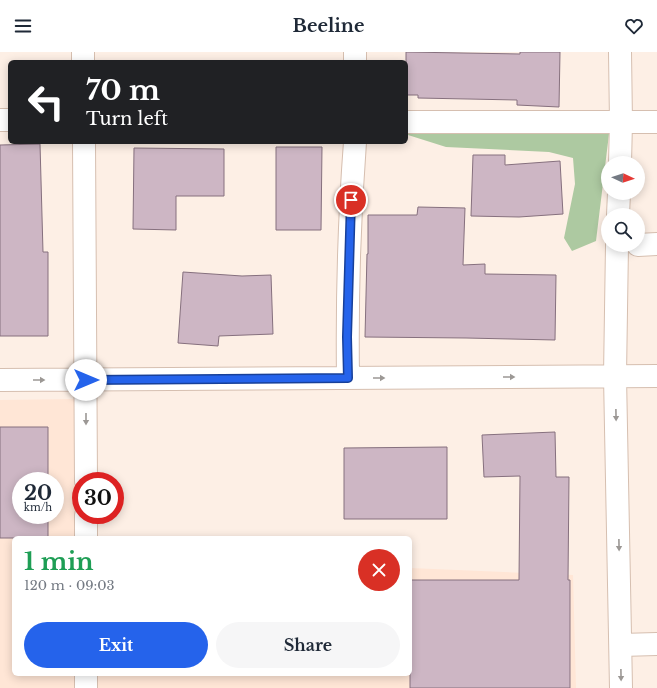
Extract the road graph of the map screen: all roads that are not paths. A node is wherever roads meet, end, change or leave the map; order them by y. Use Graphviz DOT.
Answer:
graph roads {
  1 [pos="620,52"];
  2 [pos="408,122"];
  3 [pos="621,122"];
  4 [pos="657,122"];
  5 [pos="84,144"];
  6 [pos="355,144"];
  7 [pos="620,156"];
  8 [pos="645,244"];
  9 [pos="657,244"];
  10 [pos="626,252"];
  11 [pos="615,376"];
  12 [pos="657,376"];
  13 [pos="348,378"];
  14 [pos="0,380"];
  15 [pos="86,380"];
  16 [pos="86,472"];
  17 [pos="86,524"];
  18 [pos="86,536"];
  19 [pos="657,644"];
  20 [pos="621,645"];
  21 [pos="86,676"];
  22 [pos="86,688"];
  23 [pos="621,688"];
  1 -- 3 [label="street"];
  2 -- 3 [label="street"];
  3 -- 4 [label="street"];
  3 -- 7 [label="street"];
  5 -- 15 [label="street"];
  6 -- 13 [label="street"];
  8 -- 9 [label="street"];
  10 -- 11 [label="street"];
  11 -- 12 [label="street"];
  13 -- 11 [label="street, one-way"];
  11 -- 20 [label="street, one-way"];
  13 -- 15 [label="street"];
  14 -- 15 [label="street, one-way"];
  15 -- 16 [label="street, one-way"];
  17 -- 18 [label="street"];
  19 -- 20 [label="street"];
  20 -- 23 [label="street, one-way"];
  21 -- 22 [label="street"];
}
